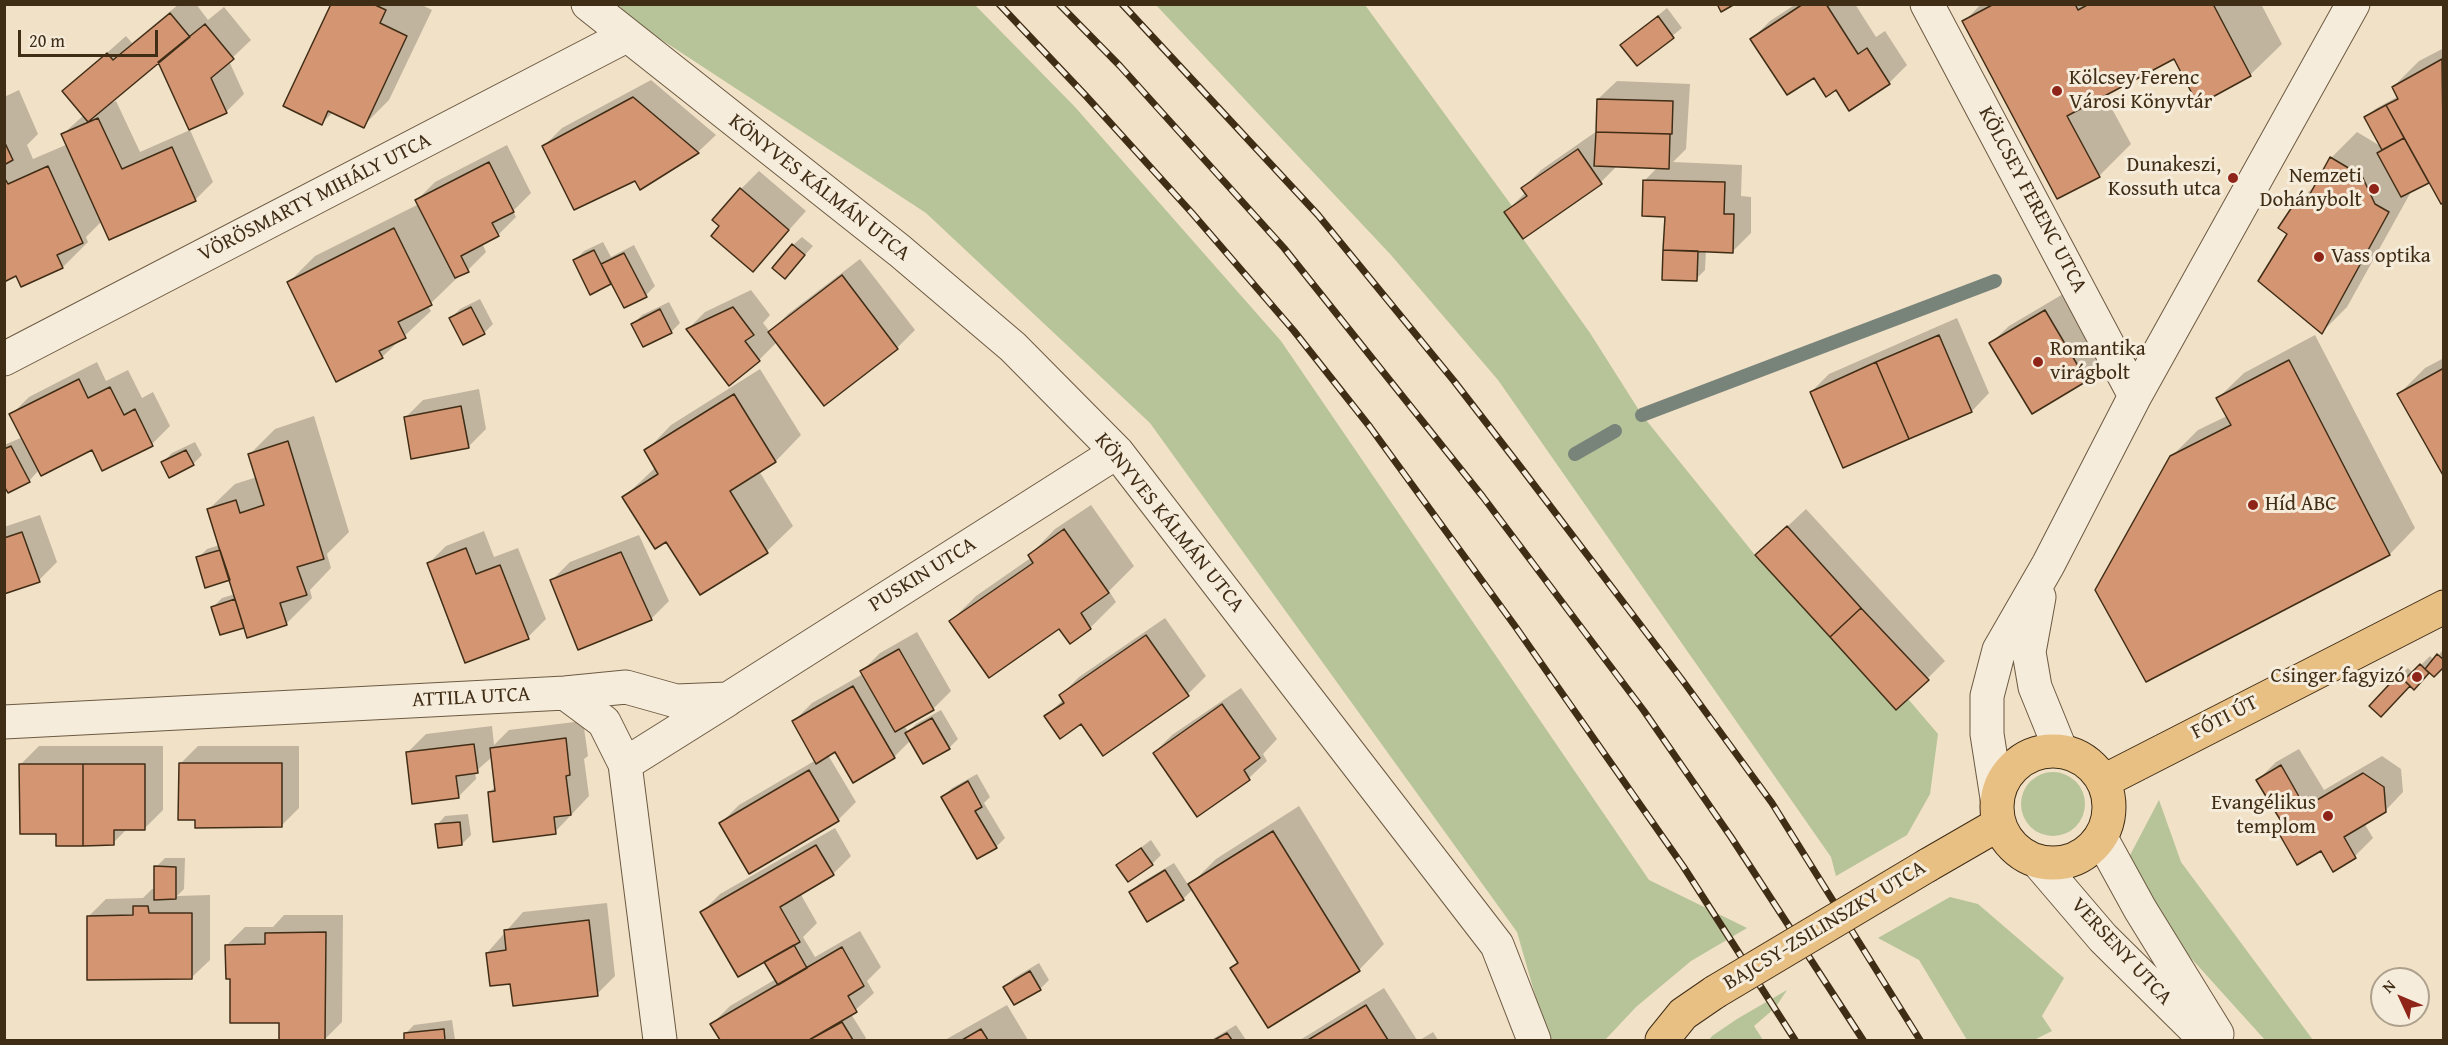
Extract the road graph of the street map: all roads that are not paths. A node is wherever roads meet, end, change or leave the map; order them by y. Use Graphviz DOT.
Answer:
graph roads {
  1 [pos="588,4"];
  2 [pos="1927,4"];
  3 [pos="2354,4"];
  4 [pos="626,36"];
  5 [pos="4,359"];
  6 [pos="2135,396"];
  7 [pos="1117,452"];
  8 [pos="2048,565"];
  9 [pos="2444,607"];
  10 [pos="565,693"];
  11 [pos="728,699"];
  12 [pos="4,722"];
  13 [pos="2061,751"];
  14 [pos="625,764"];
  15 [pos="2104,781"];
  16 [pos="1998,811"];
  17 [pos="2101,838"];
  18 [pos="2038,862"];
  19 [pos="660,1041"];
  20 [pos="1534,1041"];
  21 [pos="1662,1041"];
  22 [pos="2206,1041"];
  23 [pos="2221,1041"];
  1 -- 4 [label="street, KÖNYVES KÁLMÁN UTCA"];
  2 -- 6 [label="street, KÖLCSEY FERENC UTCA"];
  3 -- 6 [label="street"];
  4 -- 5 [label="street, VÖRÖSMARTY MIHÁLY UTCA"];
  4 -- 7 [label="street, KÖNYVES KÁLMÁN UTCA"];
  6 -- 8 [label="street"];
  7 -- 11 [label="street, PUSKIN UTCA"];
  7 -- 20 [label="street, KÖNYVES KÁLMÁN UTCA"];
  8 -- 13 [label="street"];
  8 -- 16 [label="street"];
  9 -- 15 [label="main road, FÓTI ÚT"];
  10 -- 11 [label="street"];
  10 -- 12 [label="street, ATTILA UTCA"];
  10 -- 14 [label="street"];
  11 -- 14 [label="street, PUSKIN UTCA"];
  13 -- 15 [label="main road"];
  13 -- 16 [label="main road"];
  14 -- 19 [label="street"];
  15 -- 17 [label="main road"];
  16 -- 18 [label="main road"];
  16 -- 21 [label="main road, BAJCSY-ZSILINSZKY UTCA, bridge"];
  17 -- 18 [label="main road"];
  17 -- 23 [label="street, VERSENY UTCA"];
  18 -- 22 [label="street, VERSENY UTCA"];
}
